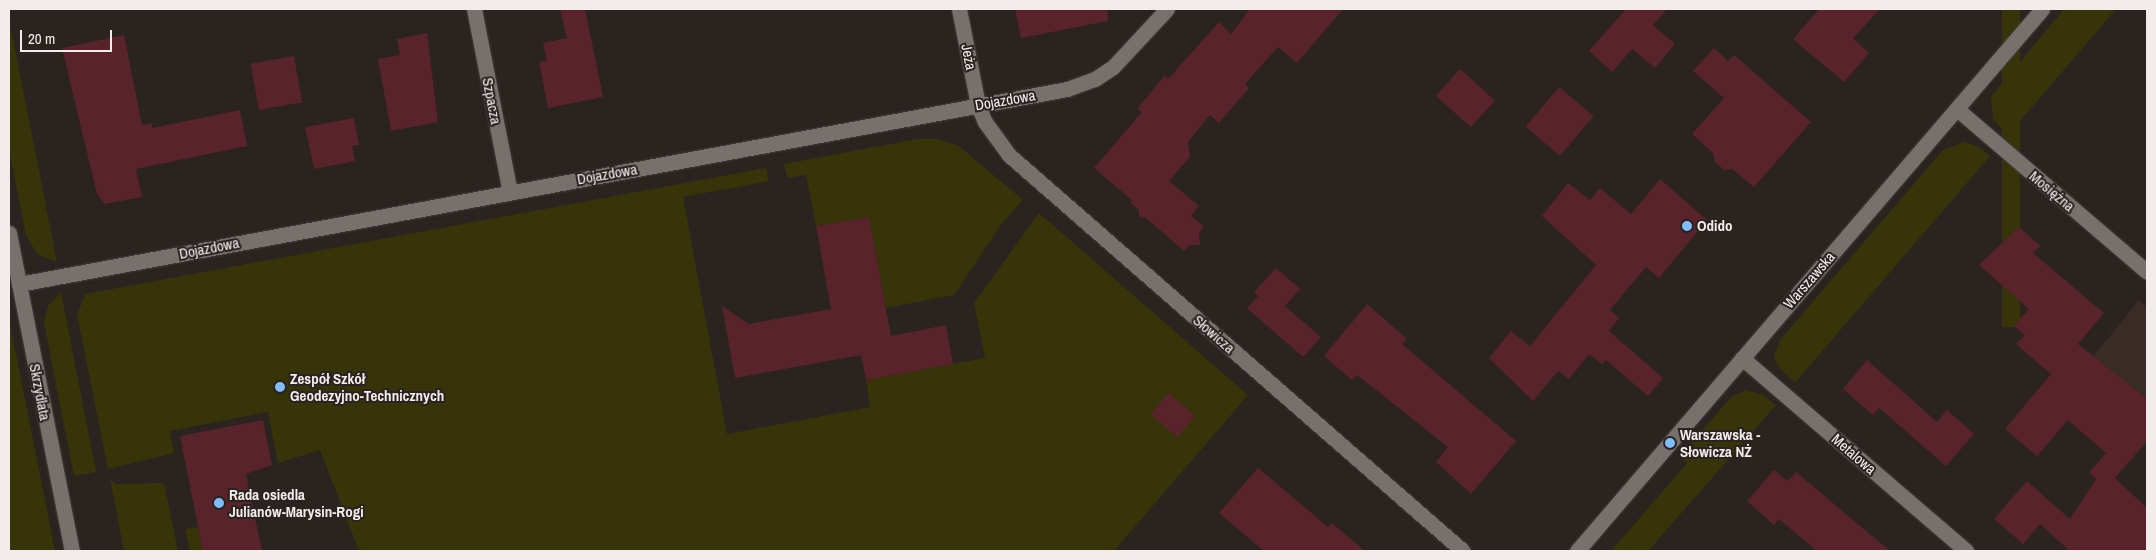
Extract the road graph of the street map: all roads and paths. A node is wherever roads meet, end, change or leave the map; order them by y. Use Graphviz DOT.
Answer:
graph roads {
  1 [pos="474,9"];
  2 [pos="959,9"];
  3 [pos="1166,9"];
  4 [pos="2042,9"];
  5 [pos="978,105"];
  6 [pos="1956,109"];
  7 [pos="510,192"];
  8 [pos="9,233"];
  9 [pos="2147,272"];
  10 [pos="19,284"];
  11 [pos="1742,358"];
  12 [pos="72,551"];
  13 [pos="1463,551"];
  14 [pos="1577,551"];
  15 [pos="1966,551"];
  1 -- 7 [label="street, Szpacza"];
  2 -- 5 [label="street, Jeża"];
  3 -- 5 [label="street, Dojazdowa"];
  4 -- 6 [label="street, Warszawska"];
  5 -- 7 [label="street, Dojazdowa"];
  5 -- 13 [label="street, Słowicza"];
  6 -- 9 [label="street, Mosiężna"];
  6 -- 11 [label="street, Warszawska"];
  7 -- 10 [label="street, Dojazdowa"];
  8 -- 10 [label="street, Skrzydlata"];
  10 -- 12 [label="street, Skrzydlata"];
  11 -- 14 [label="street, Warszawska"];
  11 -- 15 [label="street, Metalowa"];
}
